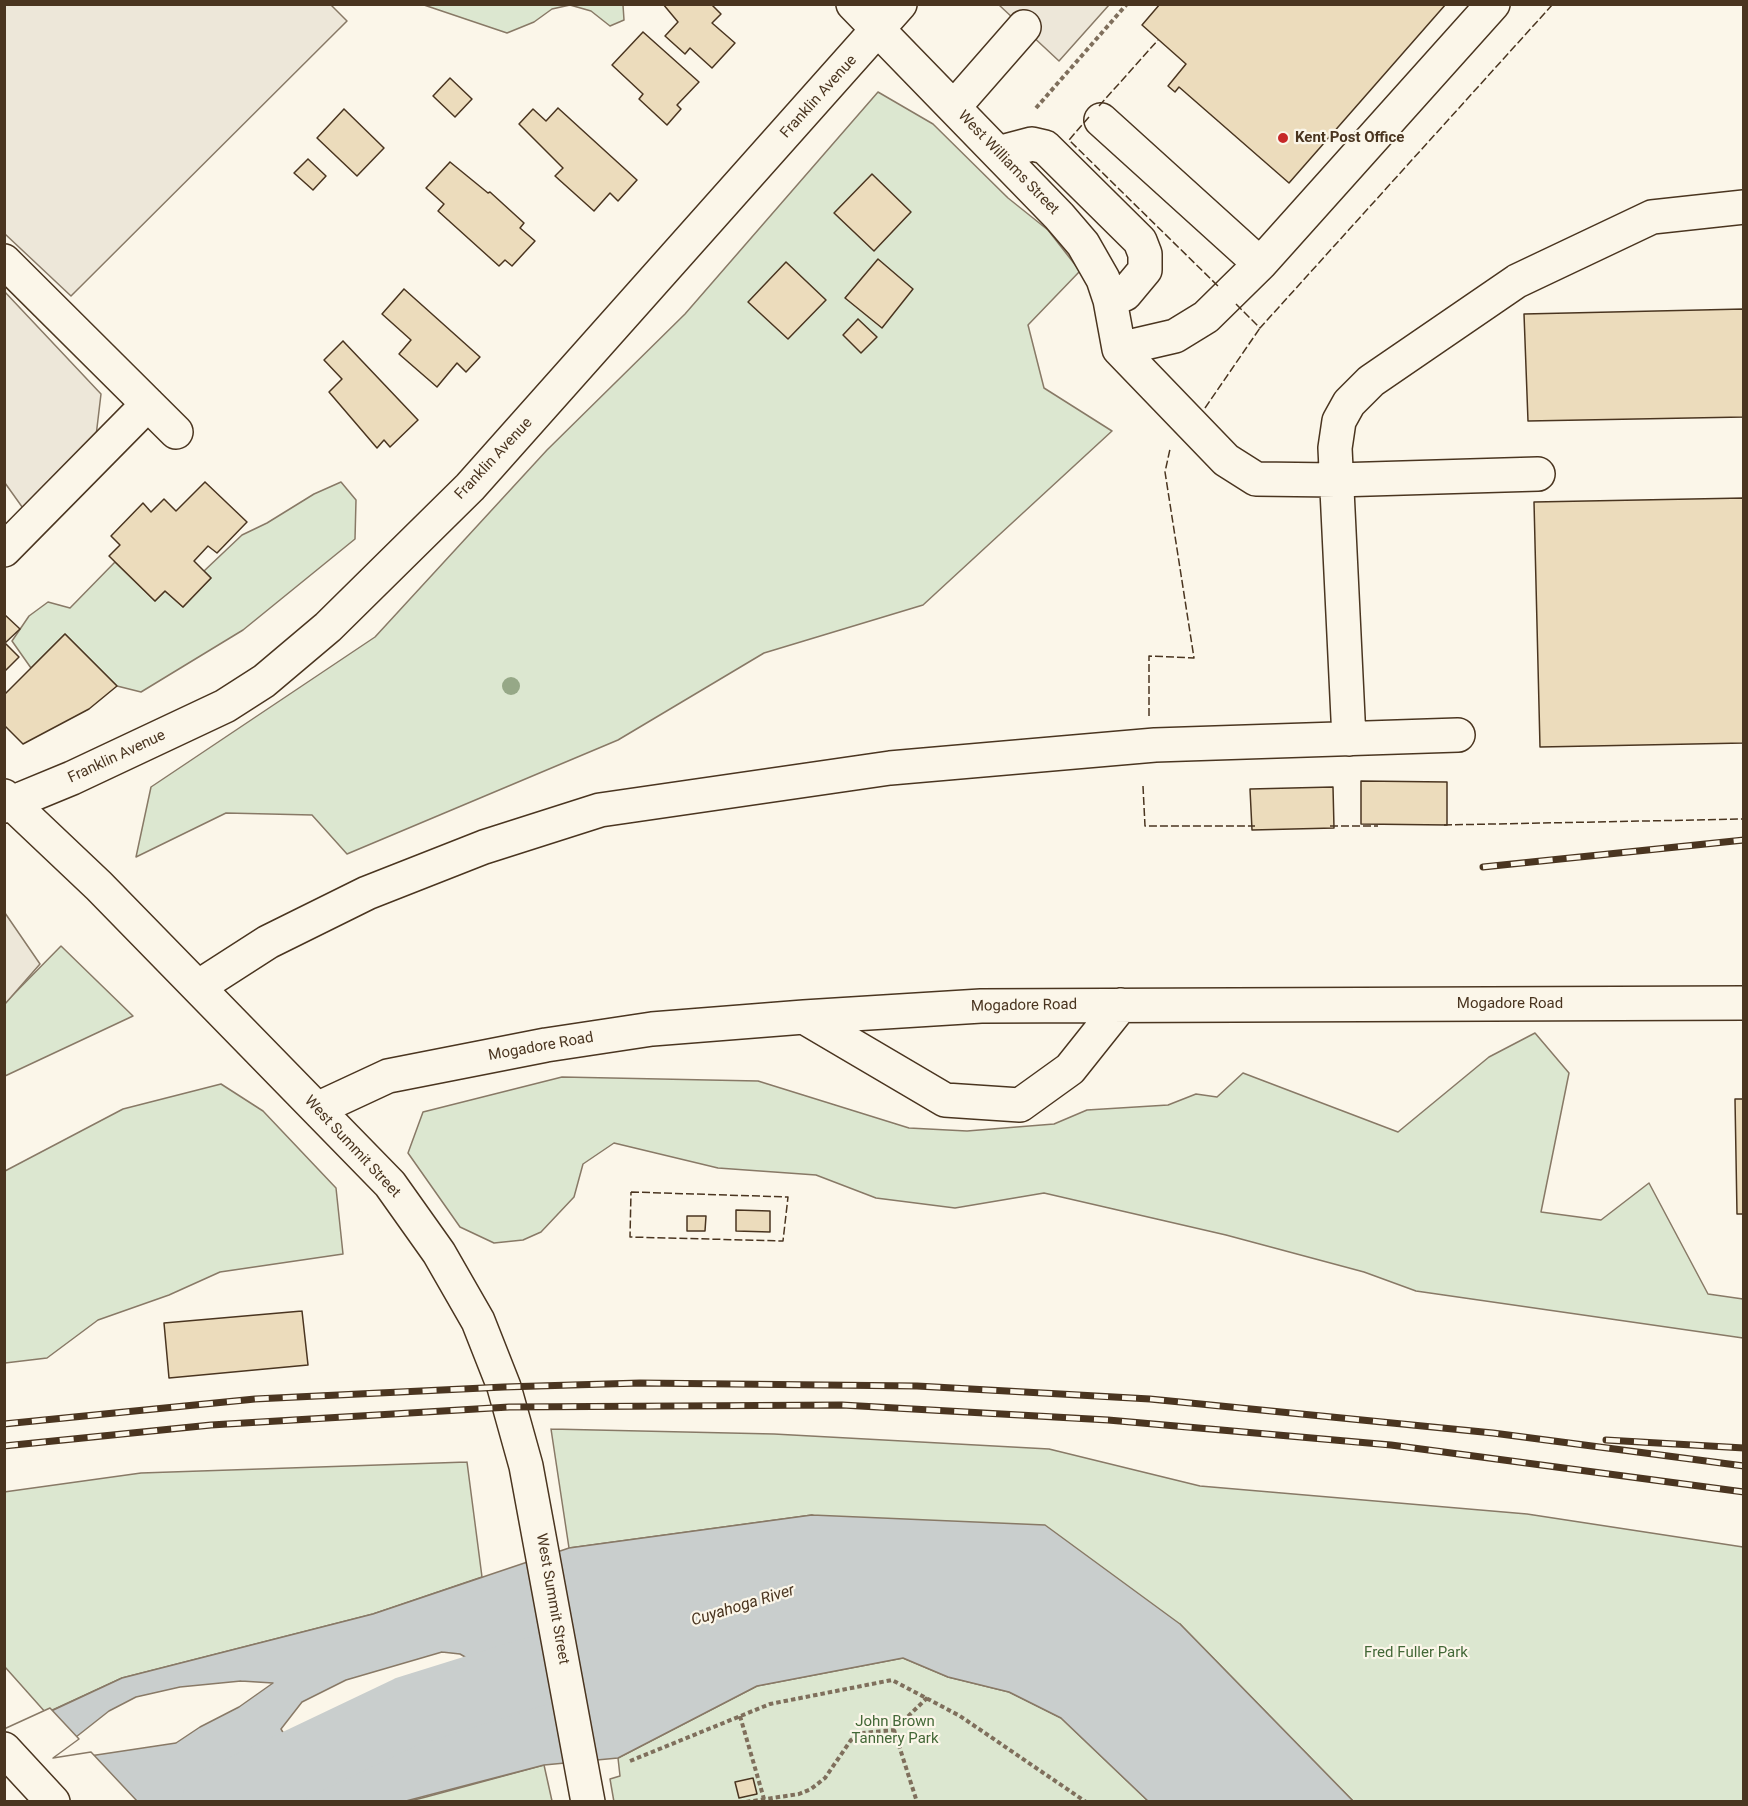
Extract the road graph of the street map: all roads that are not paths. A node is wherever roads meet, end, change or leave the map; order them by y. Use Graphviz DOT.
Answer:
graph roads {
  1 [pos="853,4"];
  2 [pos="900,4"];
  3 [pos="1493,4"];
  4 [pos="1024,27"];
  5 [pos="878,29"];
  6 [pos="954,107"];
  7 [pos="1101,120"];
  8 [pos="998,153"];
  9 [pos="1743,207"];
  10 [pos="4,261"];
  11 [pos="1260,264"];
  12 [pos="1110,300"];
  13 [pos="1119,349"];
  14 [pos="148,404"];
  15 [pos="176,432"];
  16 [pos="1538,474"];
  17 [pos="1336,480"];
  18 [pos="4,550"];
  19 [pos="1458,735"];
  20 [pos="1348,739"];
  21 [pos="7,802"];
  22 [pos="198,987"];
  23 [pos="1743,1003"];
  24 [pos="1121,1005"];
  25 [pos="804,1017"];
  26 [pos="317,1108"];
  27 [pos="4,1749"];
  28 [pos="587,1796"];
  29 [pos="53,1802"];
  1 -- 5 [label="street, West Williams Street"];
  2 -- 5 [label="street, Franklin Avenue"];
  3 -- 11 [label="street"];
  4 -- 6 [label="street"];
  5 -- 6 [label="street, West Williams Street"];
  5 -- 21 [label="street, Franklin Avenue"];
  6 -- 8 [label="street, West Williams Street"];
  7 -- 11 [label="street"];
  8 -- 12 [label="street, West Williams Street"];
  8 -- 12 [label="street"];
  9 -- 17 [label="street"];
  10 -- 14 [label="street"];
  11 -- 13 [label="street"];
  12 -- 13 [label="street, West Williams Street"];
  13 -- 17 [label="street"];
  14 -- 15 [label="street"];
  14 -- 18 [label="street"];
  16 -- 17 [label="street"];
  17 -- 20 [label="street"];
  19 -- 20 [label="street"];
  20 -- 22 [label="street"];
  21 -- 22 [label="street, West Summit Street"];
  22 -- 26 [label="street, West Summit Street"];
  23 -- 24 [label="street, Mogadore Road"];
  24 -- 25 [label="street, Mogadore Road"];
  24 -- 25 [label="street"];
  25 -- 26 [label="street, Mogadore Road"];
  26 -- 28 [label="street, West Summit Street"];
  27 -- 29 [label="street"];
}
